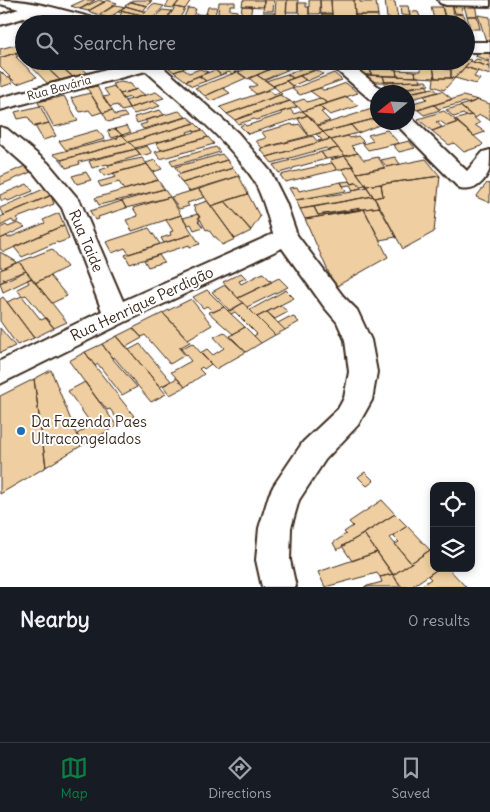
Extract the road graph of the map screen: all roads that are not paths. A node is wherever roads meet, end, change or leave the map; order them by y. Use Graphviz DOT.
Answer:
graph roads {
  1 [pos="4,0"];
  2 [pos="446,0"];
  3 [pos="490,1"];
  4 [pos="40,8"];
  5 [pos="17,15"];
  6 [pos="64,15"];
  7 [pos="15,16"];
  8 [pos="0,20"];
  9 [pos="475,46"];
  10 [pos="490,47"];
  11 [pos="121,70"];
  12 [pos="154,70"];
  13 [pos="346,70"];
  14 [pos="370,89"];
  15 [pos="0,104"];
  16 [pos="413,130"];
  17 [pos="0,132"];
  18 [pos="490,156"];
  19 [pos="286,237"];
  20 [pos="116,315"];
  21 [pos="0,373"];
  22 [pos="279,587"];
  1 -- 4 [label="street"];
  2 -- 3 [label="street"];
  4 -- 5 [label="street"];
  4 -- 6 [label="street"];
  7 -- 8 [label="street"];
  9 -- 10 [label="street"];
  11 -- 15 [label="street, Rua Bavária"];
  12 -- 19 [label="street"];
  13 -- 14 [label="street"];
  16 -- 18 [label="street"];
  17 -- 20 [label="street, Rua Taide"];
  19 -- 20 [label="street, Rua Henrique Perdigão"];
  19 -- 22 [label="street"];
  20 -- 21 [label="street, Rua Henrique Perdigão"];
}
